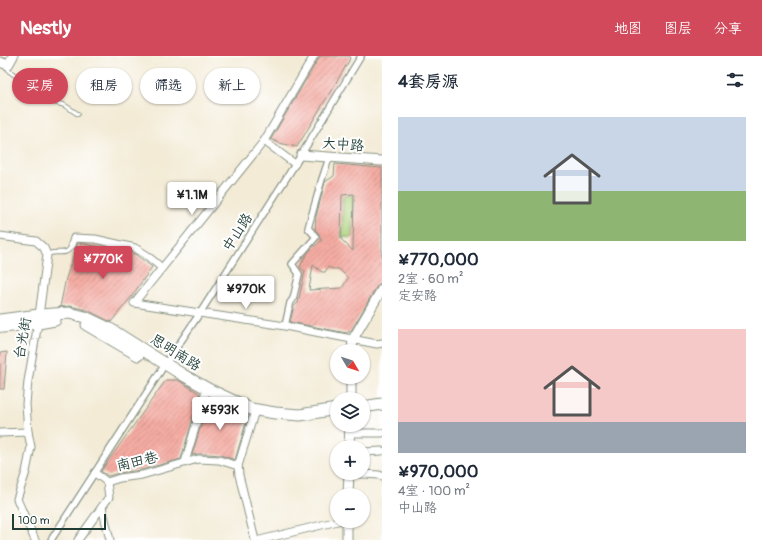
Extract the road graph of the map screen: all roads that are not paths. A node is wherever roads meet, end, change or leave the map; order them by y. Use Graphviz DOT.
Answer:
graph roads {
  1 [pos="13,56"];
  2 [pos="314,56"];
  3 [pos="361,56"];
  4 [pos="4,64"];
  5 [pos="78,114"];
  6 [pos="264,141"];
  7 [pos="301,155"];
  8 [pos="329,158"];
  9 [pos="382,161"];
  10 [pos="295,164"];
  11 [pos="0,236"];
  12 [pos="72,245"];
  13 [pos="47,255"];
  14 [pos="162,268"];
  15 [pos="382,289"];
  16 [pos="200,313"];
  17 [pos="38,319"];
  18 [pos="0,320"];
  19 [pos="285,326"];
  20 [pos="0,327"];
  21 [pos="353,339"];
  22 [pos="382,343"];
  23 [pos="353,344"];
  24 [pos="164,366"];
  25 [pos="205,394"];
  26 [pos="382,399"];
  27 [pos="370,401"];
  28 [pos="382,404"];
  29 [pos="370,406"];
  30 [pos="330,410"];
  31 [pos="254,414"];
  32 [pos="330,416"];
  33 [pos="28,432"];
  34 [pos="370,432"];
  35 [pos="0,433"];
  36 [pos="382,433"];
  37 [pos="382,451"];
  38 [pos="370,452"];
  39 [pos="185,462"];
  40 [pos="238,466"];
  41 [pos="95,473"];
  42 [pos="370,474"];
  43 [pos="382,476"];
  44 [pos="107,482"];
  45 [pos="102,507"];
  46 [pos="330,523"];
  47 [pos="347,528"];
  48 [pos="35,540"];
  49 [pos="51,540"];
  50 [pos="78,540"];
  51 [pos="110,540"];
  52 [pos="255,540"];
  53 [pos="260,540"];
  54 [pos="347,540"];
  1 -- 4 [label="street"];
  2 -- 6 [label="street"];
  3 -- 7 [label="street, 中山路"];
  4 -- 5 [label="lane"];
  6 -- 10 [label="street"];
  6 -- 14 [label="street"];
  7 -- 8 [label="street, 大中路"];
  7 -- 10 [label="street, 中山路"];
  8 -- 9 [label="street, 大中路"];
  8 -- 19 [label="street"];
  10 -- 16 [label="street, 中山路"];
  11 -- 13 [label="street"];
  12 -- 13 [label="lane"];
  12 -- 14 [label="street"];
  13 -- 17 [label="street, 台光街"];
  14 -- 16 [label="street"];
  15 -- 21 [label="street"];
  16 -- 19 [label="street"];
  16 -- 24 [label="street, 中山路"];
  17 -- 18 [label="main road, 思明南路"];
  17 -- 20 [label="main road, 思明南路"];
  17 -- 24 [label="main road, 思明南路"];
  17 -- 33 [label="street, 台光街"];
  19 -- 21 [label="street"];
  21 -- 22 [label="street"];
  21 -- 23 [label="street"];
  24 -- 25 [label="main road, 思明南路"];
  24 -- 30 [label="main road, 思明南路"];
  24 -- 41 [label="street, 中山路"];
  25 -- 31 [label="main road, 思明南路"];
  25 -- 39 [label="street"];
  26 -- 27 [label="main road"];
  28 -- 29 [label="main road"];
  31 -- 32 [label="main road, 思明南路"];
  31 -- 40 [label="street"];
  33 -- 35 [label="street"];
  33 -- 48 [label="street, 台光街"];
  34 -- 36 [label="street"];
  37 -- 38 [label="street"];
  39 -- 40 [label="street, 南田巷"];
  39 -- 44 [label="street, 南田巷"];
  40 -- 52 [label="street"];
  41 -- 44 [label="street"];
  41 -- 49 [label="street, 中山路"];
  42 -- 43 [label="street"];
  44 -- 45 [label="street, 南田巷"];
  45 -- 50 [label="street, 南田巷"];
  45 -- 51 [label="street"];
  46 -- 53 [label="street"];
  47 -- 54 [label="street"];
}
